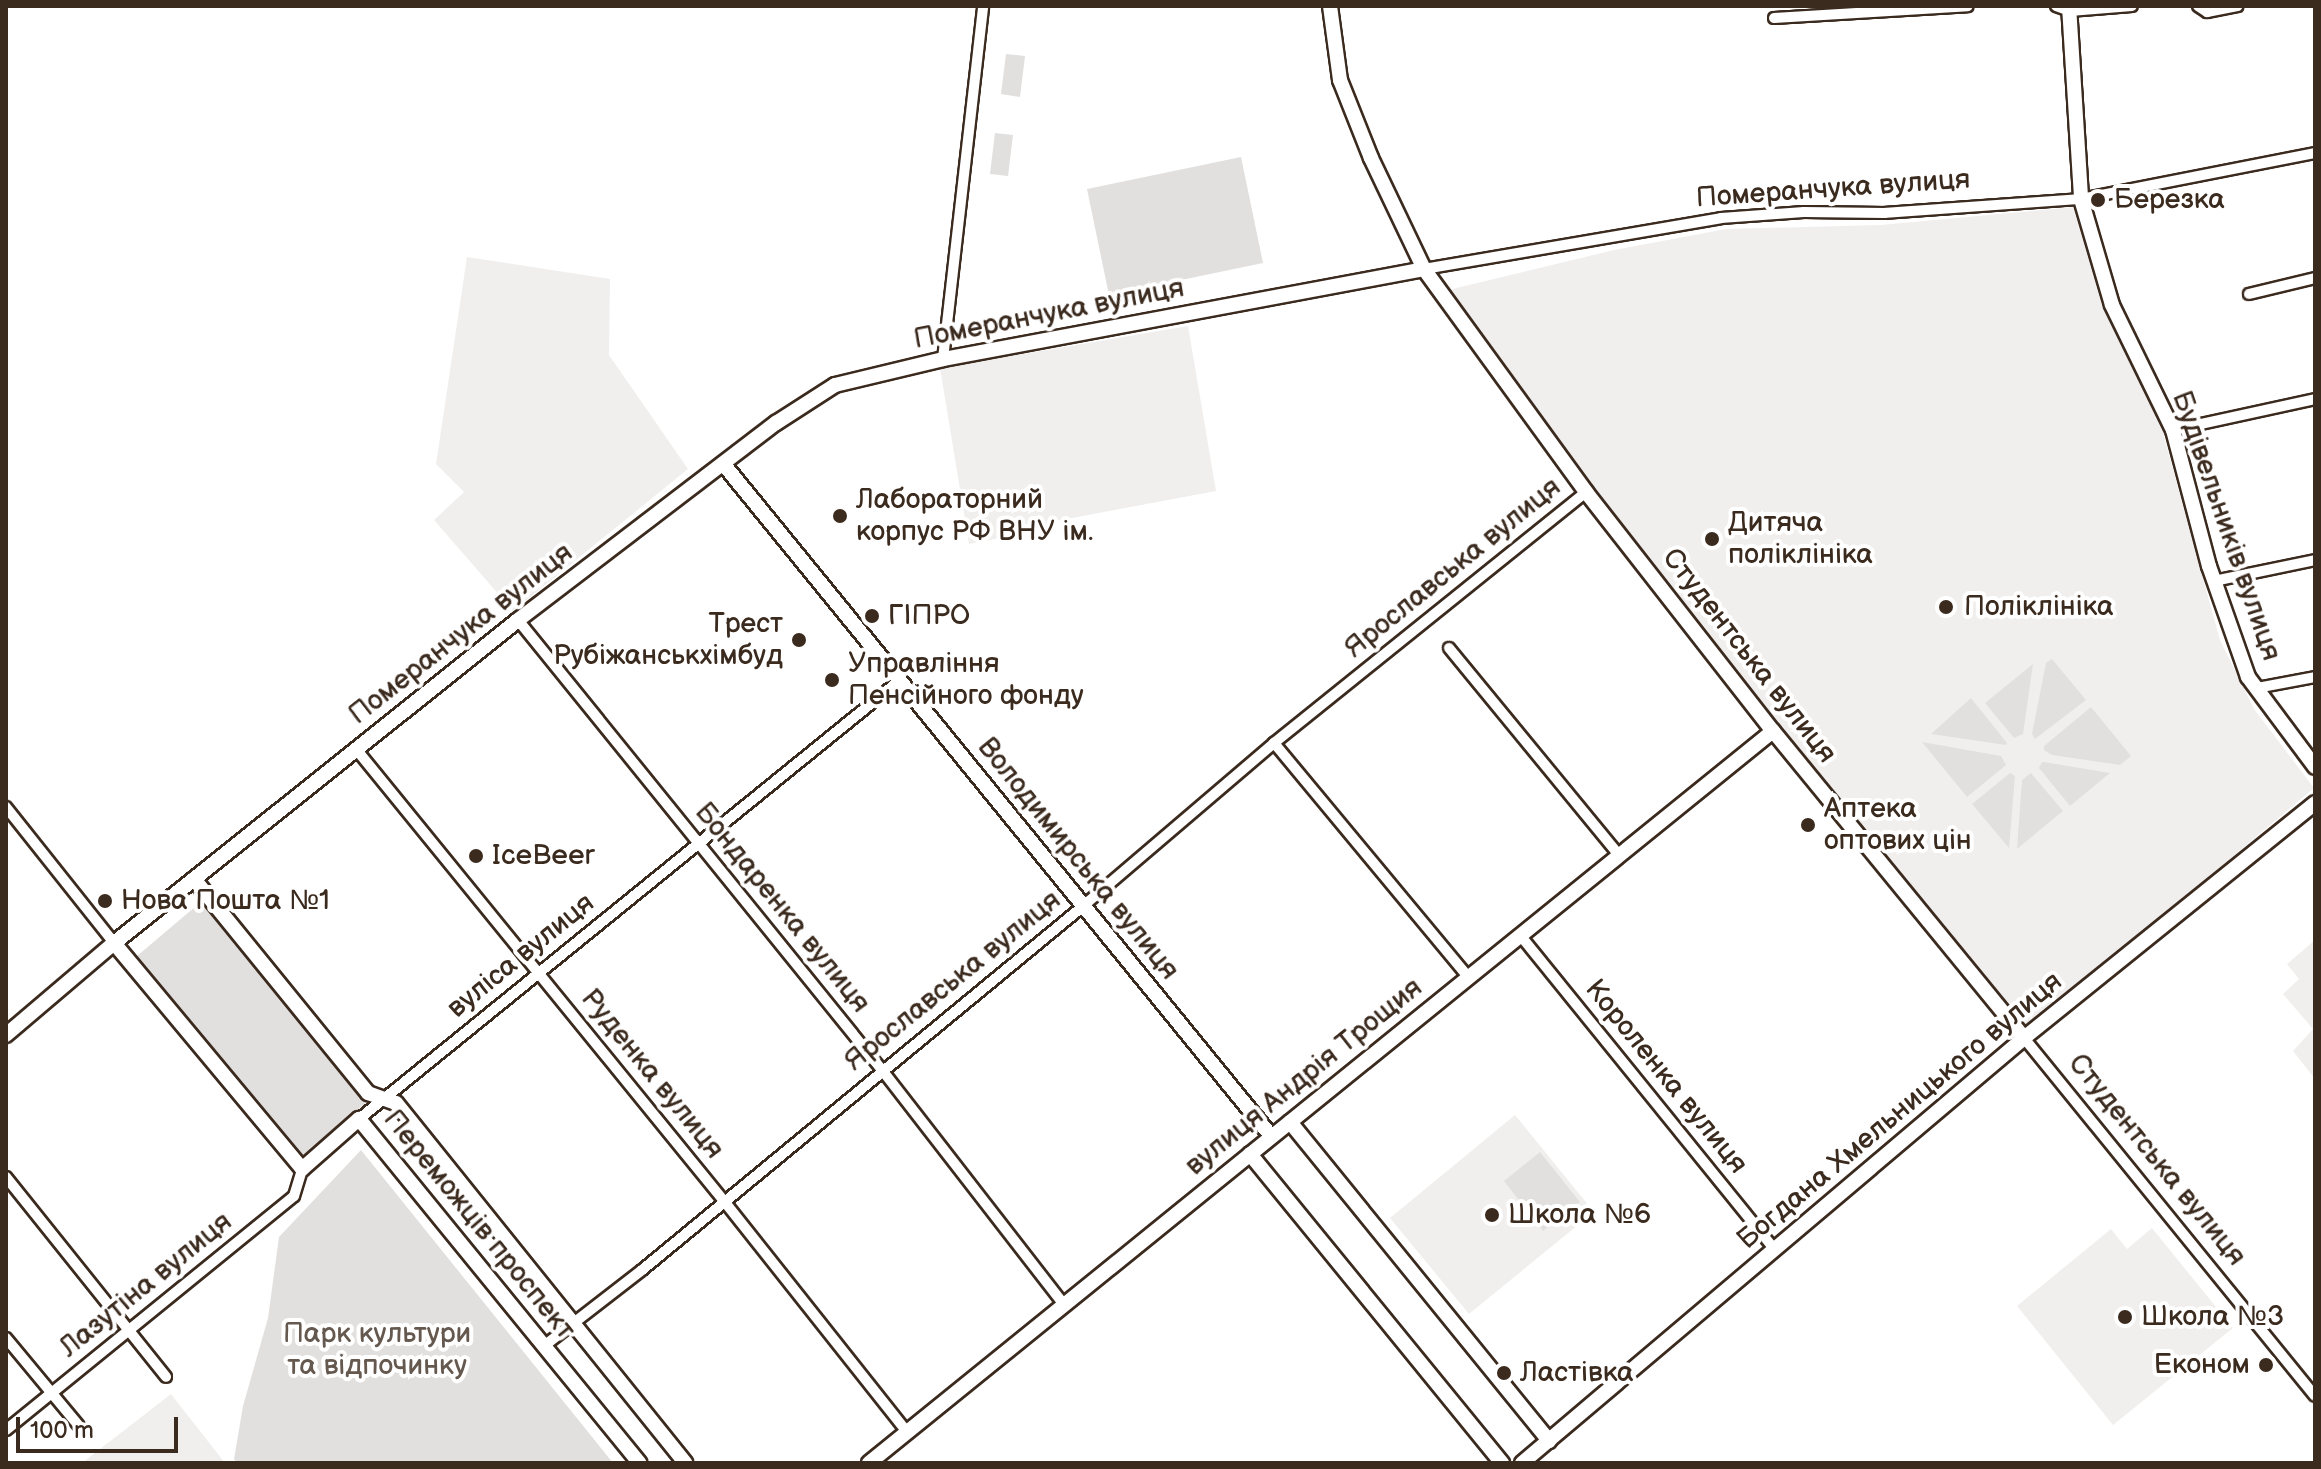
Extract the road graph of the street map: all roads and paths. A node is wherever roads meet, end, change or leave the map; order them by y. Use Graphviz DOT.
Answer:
graph roads {
  1 [pos="983,6"];
  2 [pos="1330,6"];
  3 [pos="1968,6"];
  4 [pos="2132,6"];
  5 [pos="2198,6"];
  6 [pos="2237,6"];
  7 [pos="2065,8"];
  8 [pos="1774,18"];
  9 [pos="2315,153"];
  10 [pos="2081,199"];
  11 [pos="1424,269"];
  12 [pos="2315,278"];
  13 [pos="2249,294"];
  14 [pos="943,359"];
  15 [pos="2315,399"];
  16 [pos="2173,430"];
  17 [pos="725,466"];
  18 [pos="1586,492"];
  19 [pos="2315,560"];
  20 [pos="2214,581"];
  21 [pos="518,620"];
  22 [pos="1449,648"];
  23 [pos="2315,677"];
  24 [pos="899,681"];
  25 [pos="2257,688"];
  26 [pos="1773,731"];
  27 [pos="1274,743"];
  28 [pos="356,749"];
  29 [pos="2315,767"];
  30 [pos="2315,803"];
  31 [pos="6,807"];
  32 [pos="699,843"];
  33 [pos="1619,855"];
  34 [pos="194,879"];
  35 [pos="1082,907"];
  36 [pos="1520,935"];
  37 [pos="114,943"];
  38 [pos="538,973"];
  39 [pos="1468,977"];
  40 [pos="6,1035"];
  41 [pos="2024,1038"];
  42 [pos="882,1070"];
  43 [pos="386,1098"];
  44 [pos="359,1119"];
  45 [pos="1290,1122"];
  46 [pos="1271,1136"];
  47 [pos="1250,1154"];
  48 [pos="302,1169"];
  49 [pos="6,1177"];
  50 [pos="724,1201"];
  51 [pos="1775,1250"];
  52 [pos="1064,1305"];
  53 [pos="573,1324"];
  54 [pos="129,1330"];
  55 [pos="6,1338"];
  56 [pos="544,1346"];
  57 [pos="166,1377"];
  58 [pos="51,1393"];
  59 [pos="2315,1396"];
  60 [pos="79,1426"];
  61 [pos="6,1430"];
  62 [pos="907,1432"];
  63 [pos="1549,1441"];
  64 [pos="1529,1461"];
  65 [pos="640,1463"];
  66 [pos="685,1463"];
  67 [pos="869,1463"];
  68 [pos="1502,1463"];
  1 -- 14 [label="street"];
  2 -- 11 [label="street, Студентська вулиця"];
  3 -- 8 [label="street"];
  4 -- 7 [label="street"];
  5 -- 6 [label="street"];
  7 -- 10 [label="street, Будівельників вулиця"];
  9 -- 10 [label="street, Померанчука вулиця"];
  10 -- 11 [label="street, Померанчука вулиця"];
  10 -- 16 [label="street, Будівельників вулиця"];
  11 -- 14 [label="street, Померанчука вулиця"];
  11 -- 18 [label="street, Студентська вулиця"];
  12 -- 13 [label="street"];
  14 -- 17 [label="street, Померанчука вулиця"];
  15 -- 16 [label="street"];
  16 -- 20 [label="street, Будівельників вулиця"];
  17 -- 21 [label="street, Померанчука вулиця"];
  17 -- 24 [label="street, Володимирська вулиця"];
  18 -- 26 [label="street, Студентська вулиця"];
  18 -- 27 [label="street, Ярославська вулиця"];
  19 -- 20 [label="street"];
  20 -- 25 [label="street, Будівельників вулиця"];
  21 -- 28 [label="street, Померанчука вулиця"];
  21 -- 32 [label="street, Бондаренка вулиця"];
  22 -- 33 [label="street"];
  23 -- 25 [label="street"];
  24 -- 32 [label="street, вуліса вулиця"];
  24 -- 35 [label="street, Володимирська вулиця"];
  25 -- 29 [label="street, Будівельників вулиця"];
  26 -- 33 [label="street, вулиця Андрія Трощия"];
  26 -- 41 [label="street, Студентська вулиця"];
  27 -- 35 [label="street, Ярославська вулиця"];
  27 -- 39 [label="street"];
  28 -- 34 [label="street, Померанчука вулиця"];
  28 -- 38 [label="street, Руденка вулиця"];
  30 -- 41 [label="street, Богдана Хмельницького вулиця"];
  31 -- 37 [label="street"];
  32 -- 38 [label="street, вуліса вулиця"];
  32 -- 42 [label="street, Бондаренка вулиця"];
  33 -- 36 [label="street, вулиця Андрія Трощия"];
  34 -- 37 [label="street, Померанчука вулиця"];
  34 -- 43 [label="street, Переможців проспект"];
  35 -- 42 [label="street, Ярославська вулиця"];
  35 -- 46 [label="street, Володимирська вулиця"];
  36 -- 39 [label="street, вулиця Андрія Трощия"];
  36 -- 51 [label="street, Короленка вулиця"];
  37 -- 40 [label="street, Померанчука вулиця"];
  37 -- 48 [label="street"];
  38 -- 43 [label="street, вуліса вулиця"];
  38 -- 50 [label="street, Руденка вулиця"];
  39 -- 45 [label="street, вулиця Андрія Трощия"];
  41 -- 51 [label="street, Богдана Хмельницького вулиця"];
  41 -- 59 [label="street, Студентська вулиця"];
  42 -- 50 [label="street, Ярославська вулиця"];
  42 -- 52 [label="street, Бондаренка вулиця"];
  43 -- 44 [label="street, вуліса вулиця"];
  43 -- 53 [label="street, Переможців проспект"];
  44 -- 48 [label="street, Переможців проспект"];
  44 -- 56 [label="street, Переможців проспект"];
  45 -- 46 [label="street, вулиця Андрія Трощия"];
  45 -- 63 [label="street"];
  46 -- 47 [label="street, вулиця Андрія Трощия"];
  47 -- 52 [label="street, вулиця Андрія Трощия"];
  47 -- 68 [label="street"];
  48 -- 54 [label="street, Лазутіна вулиця"];
  49 -- 54 [label="street"];
  50 -- 53 [label="street, Ярославська вулиця"];
  50 -- 62 [label="street, Руденка вулиця"];
  51 -- 63 [label="street, Богдана Хмельницького вулиця"];
  52 -- 62 [label="street, вулиця Андрія Трощия"];
  53 -- 56 [label="street, Ярославська вулиця"];
  53 -- 66 [label="street, Переможців проспект"];
  54 -- 57 [label="street"];
  54 -- 58 [label="street, Лазутіна вулиця"];
  55 -- 58 [label="street"];
  56 -- 65 [label="street, Переможців проспект"];
  58 -- 60 [label="street"];
  58 -- 61 [label="street, Лазутіна вулиця"];
  62 -- 67 [label="street, вулиця Андрія Трощия"];
  63 -- 64 [label="street, Богдана Хмельницького вулиця"];
}
